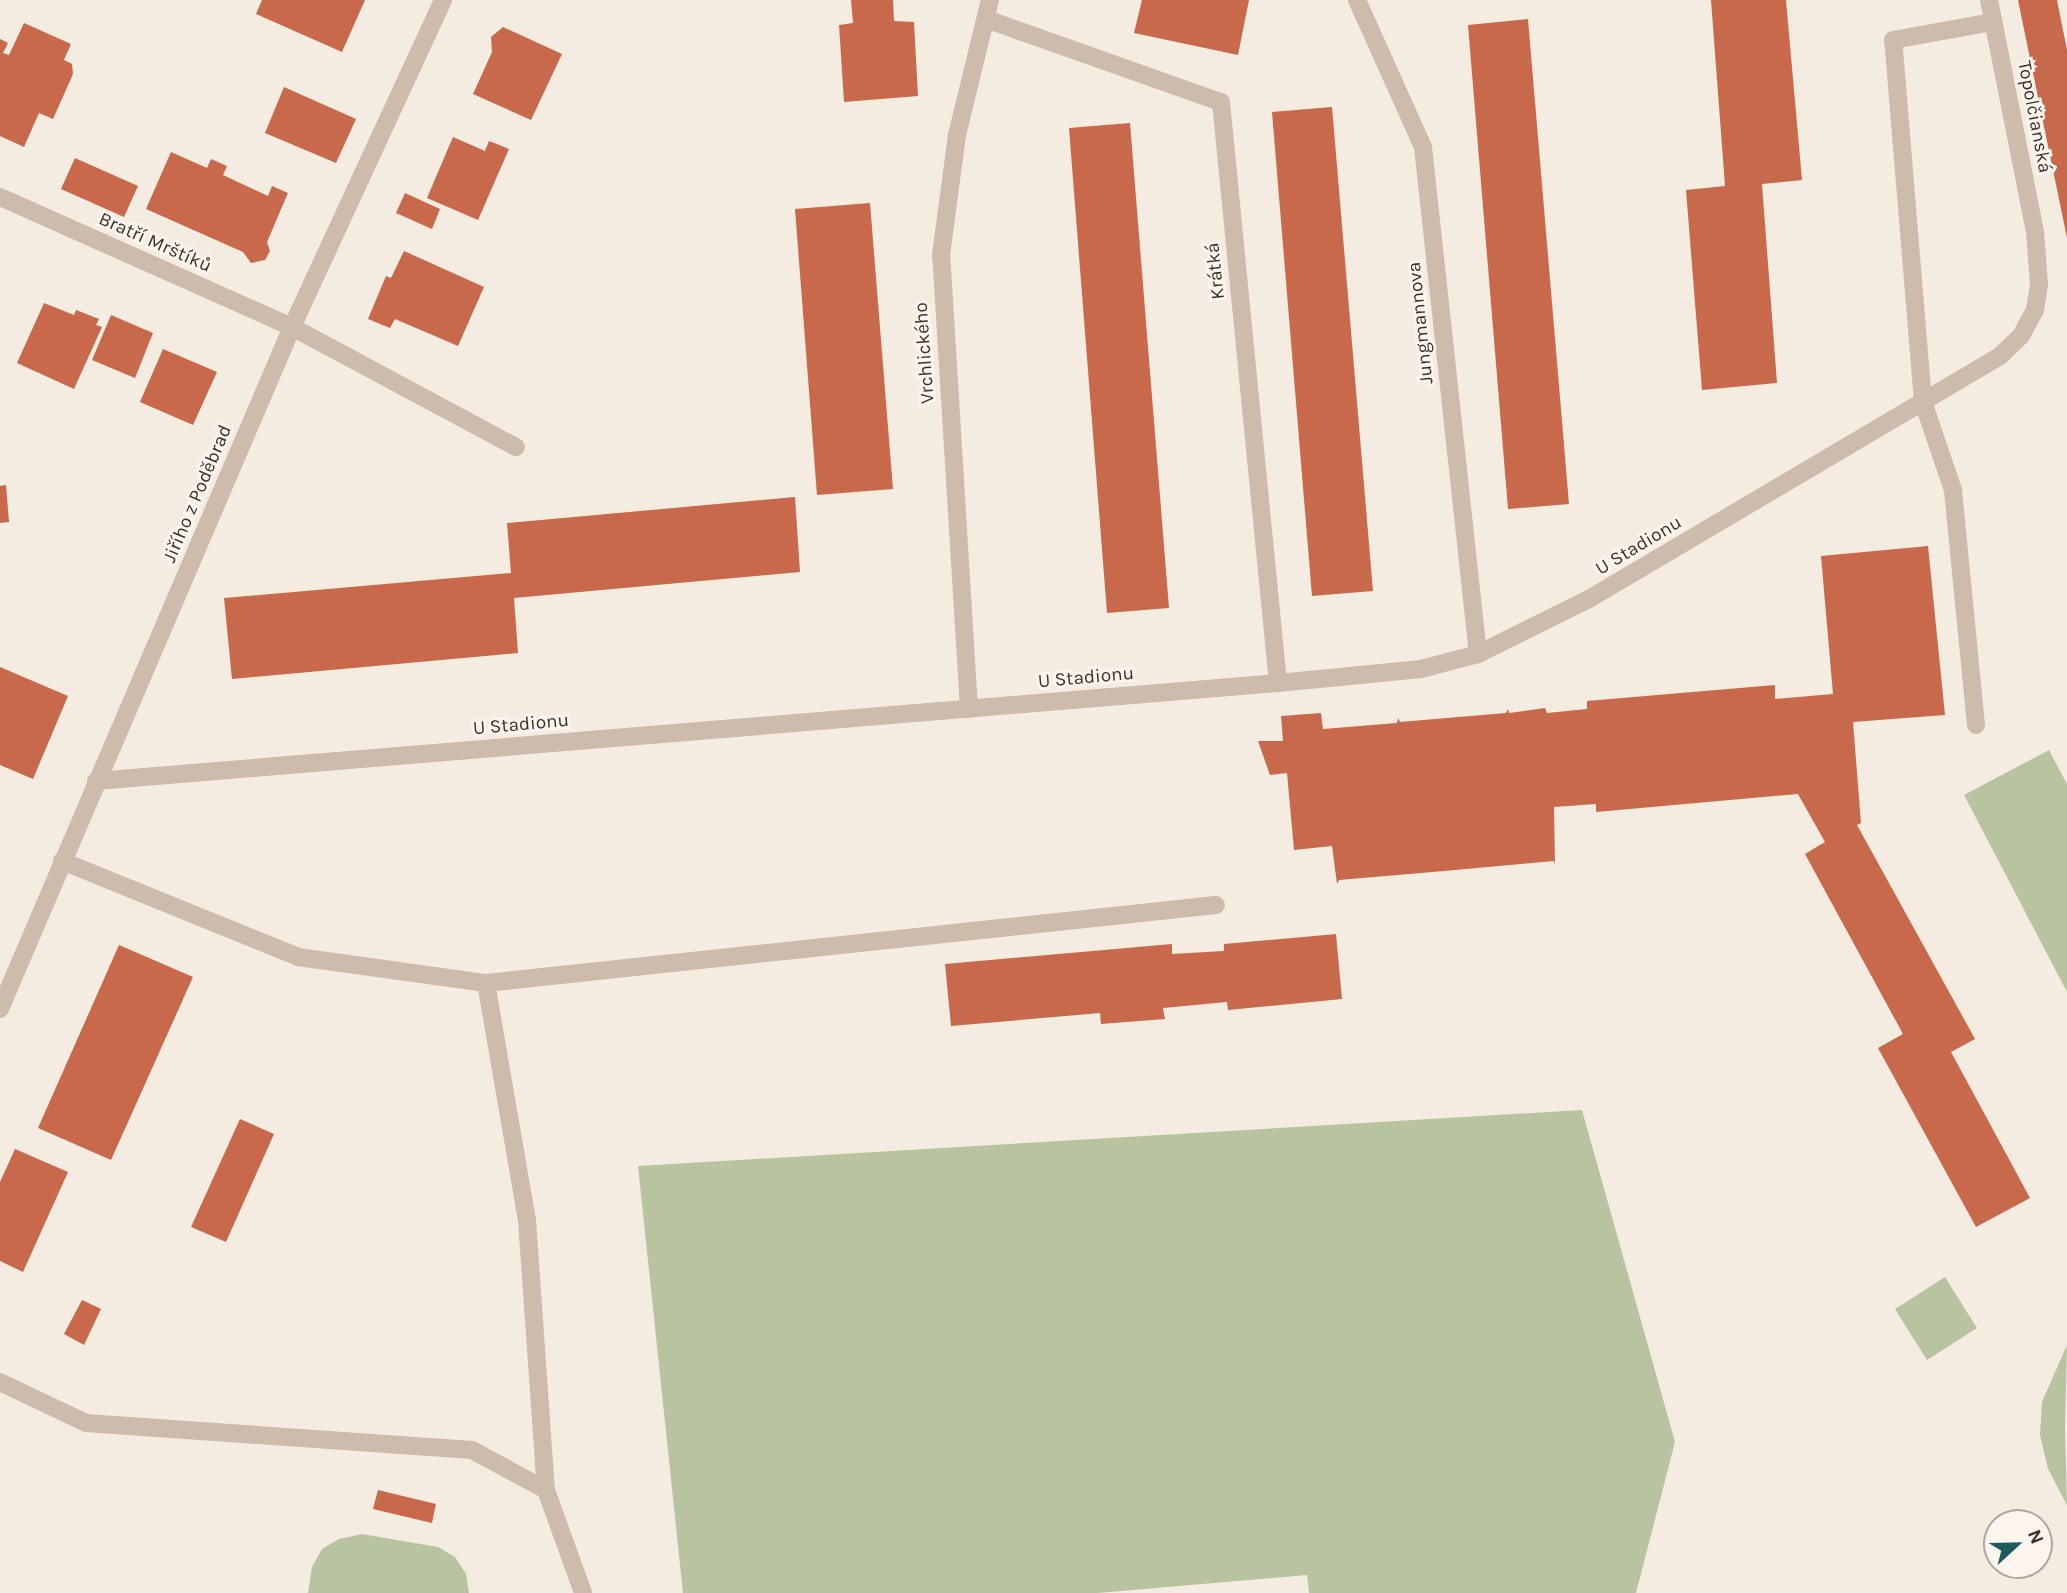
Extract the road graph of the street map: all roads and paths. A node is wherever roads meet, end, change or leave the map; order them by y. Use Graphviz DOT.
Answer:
graph roads {
  1 [pos="443,0"];
  2 [pos="990,0"];
  3 [pos="1357,0"];
  4 [pos="1989,0"];
  5 [pos="986,19"];
  6 [pos="1993,22"];
  7 [pos="0,197"];
  8 [pos="292,327"];
  9 [pos="2000,356"];
  10 [pos="1923,402"];
  11 [pos="516,447"];
  12 [pos="1478,654"];
  13 [pos="1278,683"];
  14 [pos="969,709"];
  15 [pos="1976,725"];
  16 [pos="96,782"];
  17 [pos="62,861"];
  18 [pos="1216,905"];
  19 [pos="486,983"];
  20 [pos="0,1009"];
  21 [pos="0,1382"];
  22 [pos="546,1490"];
  23 [pos="583,1593"];
  1 -- 8 [label="street, Jiřího z Poděbrad"];
  2 -- 5 [label="street, Vrchlického"];
  3 -- 12 [label="street, Jungmannova"];
  4 -- 6 [label="street, Topolčianská"];
  5 -- 13 [label="street, Krátká"];
  5 -- 14 [label="street, Vrchlického"];
  6 -- 9 [label="street, Topolčianská"];
  6 -- 10 [label="street"];
  7 -- 8 [label="street, Bratří Mrštíků"];
  8 -- 11 [label="street, Bratří Mrštíků"];
  8 -- 16 [label="street, Jiřího z Poděbrad"];
  9 -- 10 [label="street, U Stadionu"];
  10 -- 12 [label="street, U Stadionu"];
  10 -- 15 [label="street"];
  12 -- 13 [label="street, U Stadionu"];
  13 -- 14 [label="street, U Stadionu"];
  14 -- 16 [label="street, U Stadionu"];
  16 -- 17 [label="street, Jiřího z Poděbrad"];
  17 -- 19 [label="street"];
  17 -- 20 [label="street, Jiřího z Poděbrad"];
  18 -- 19 [label="street"];
  19 -- 22 [label="street"];
  21 -- 22 [label="street"];
  22 -- 23 [label="street"];
}
